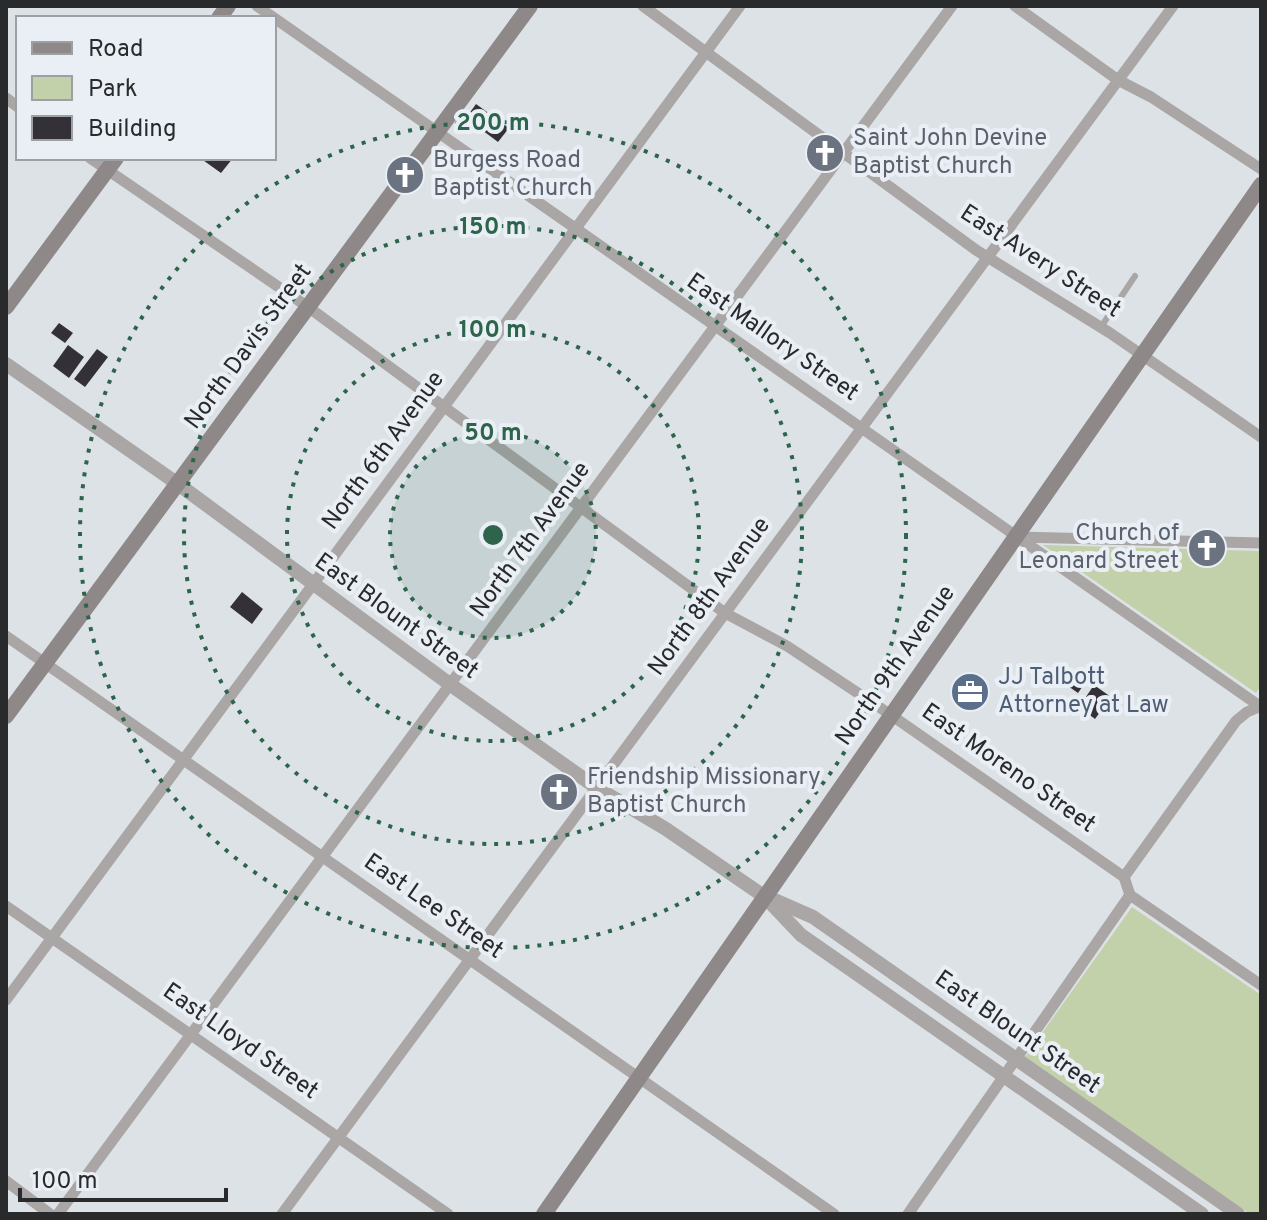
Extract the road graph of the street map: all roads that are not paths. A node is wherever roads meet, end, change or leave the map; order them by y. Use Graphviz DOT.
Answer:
graph roads {
  1 [pos="530,6"];
  2 [pos="643,6"];
  3 [pos="740,6"];
  4 [pos="952,6"];
  5 [pos="1015,6"];
  6 [pos="1173,6"];
  7 [pos="276,19"];
  8 [pos="705,52"];
  9 [pos="1118,80"];
  10 [pos="437,132"];
  11 [pos="842,154"];
  12 [pos="112,164"];
  13 [pos="1261,169"];
  14 [pos="1261,185"];
  15 [pos="576,228"];
  16 [pos="988,258"];
  17 [pos="1135,276"];
  18 [pos="6,307"];
  19 [pos="308,307"];
  20 [pos="716,326"];
  21 [pos="1101,327"];
  22 [pos="1142,355"];
  23 [pos="6,364"];
  24 [pos="444,407"];
  25 [pos="862,428"];
  26 [pos="1261,437"];
  27 [pos="178,484"];
  28 [pos="581,508"];
  29 [pos="1017,537"];
  30 [pos="1261,543"];
  31 [pos="313,584"];
  32 [pos="725,613"];
  33 [pos="6,636"];
  34 [pos="45,664"];
  35 [pos="451,685"];
  36 [pos="1261,706"];
  37 [pos="891,715"];
  38 [pos="6,716"];
  39 [pos="183,760"];
  40 [pos="597,788"];
  41 [pos="323,857"];
  42 [pos="1124,877"];
  43 [pos="1130,895"];
  44 [pos="765,897"];
  45 [pos="6,906"];
  46 [pos="52,938"];
  47 [pos="470,960"];
  48 [pos="1261,985"];
  49 [pos="6,1000"];
  50 [pos="192,1035"];
  51 [pos="1016,1059"];
  52 [pos="1004,1076"];
  53 [pos="639,1078"];
  54 [pos="338,1137"];
  55 [pos="6,1181"];
  56 [pos="50,1214"];
  57 [pos="58,1214"];
  58 [pos="282,1214"];
  59 [pos="448,1214"];
  60 [pos="544,1214"];
  61 [pos="834,1214"];
  62 [pos="908,1214"];
  63 [pos="1202,1214"];
  64 [pos="1238,1214"];
  1 -- 10 [label="main road, North Davis Street"];
  2 -- 8 [label="street, East Avery Street"];
  3 -- 8 [label="street, North 6th Avenue"];
  4 -- 11 [label="street, North 7th Avenue"];
  5 -- 9 [label="street"];
  6 -- 9 [label="street, North 8th Avenue"];
  7 -- 10 [label="street, East Mallory Street"];
  8 -- 11 [label="street, East Avery Street"];
  8 -- 15 [label="street, North 6th Avenue"];
  9 -- 13 [label="street"];
  9 -- 16 [label="street, North 8th Avenue"];
  10 -- 15 [label="street, East Mallory Street"];
  10 -- 19 [label="main road, North Davis Street"];
  11 -- 16 [label="street, East Avery Street"];
  11 -- 20 [label="street, North 7th Avenue"];
  12 -- 18 [label="main road"];
  12 -- 19 [label="street, East Moreno Street"];
  14 -- 22 [label="main road, North 9th Avenue"];
  15 -- 20 [label="street, East Mallory Street"];
  15 -- 24 [label="street, North 6th Avenue"];
  16 -- 21 [label="street, East Avery Street"];
  16 -- 25 [label="street, North 8th Avenue"];
  17 -- 21 [label="lane"];
  19 -- 24 [label="street, East Moreno Street"];
  19 -- 27 [label="main road, North Davis Street"];
  20 -- 25 [label="street, East Mallory Street"];
  20 -- 28 [label="street, North 7th Avenue"];
  21 -- 22 [label="street, East Avery Street"];
  22 -- 26 [label="street, East Avery Street"];
  22 -- 29 [label="main road, North 9th Avenue"];
  23 -- 27 [label="street, East Blount Street"];
  24 -- 28 [label="street, East Moreno Street"];
  24 -- 31 [label="street, North 6th Avenue"];
  25 -- 29 [label="street, East Mallory Street"];
  25 -- 32 [label="street, North 8th Avenue"];
  27 -- 31 [label="street, East Blount Street"];
  27 -- 34 [label="main road, North Davis Street"];
  28 -- 32 [label="street, East Moreno Street"];
  28 -- 35 [label="street, North 7th Avenue"];
  29 -- 30 [label="street"];
  29 -- 36 [label="street, East Mallory Street"];
  29 -- 37 [label="main road, North 9th Avenue"];
  31 -- 35 [label="street, East Blount Street"];
  31 -- 39 [label="street, North 6th Avenue"];
  32 -- 37 [label="street, East Moreno Street"];
  32 -- 40 [label="street, North 8th Avenue"];
  33 -- 34 [label="street, East Lee Street"];
  34 -- 38 [label="main road, North Davis Street"];
  34 -- 39 [label="street, East Lee Street"];
  35 -- 40 [label="street, East Blount Street"];
  35 -- 41 [label="street, North 7th Avenue"];
  36 -- 42 [label="street"];
  37 -- 42 [label="street, East Moreno Street"];
  37 -- 44 [label="main road, North 9th Avenue"];
  39 -- 41 [label="street, East Lee Street"];
  39 -- 46 [label="street, North 6th Avenue"];
  40 -- 44 [label="street, East Blount Street"];
  40 -- 47 [label="street, North 8th Avenue"];
  41 -- 47 [label="street, East Lee Street"];
  41 -- 50 [label="street, North 7th Avenue"];
  42 -- 43 [label="street"];
  43 -- 48 [label="street"];
  43 -- 51 [label="street"];
  44 -- 51 [label="street, East Blount Street"];
  44 -- 52 [label="street, East Blount Street"];
  44 -- 53 [label="main road, North 9th Avenue"];
  45 -- 46 [label="street, East Lloyd Street"];
  46 -- 49 [label="street, North 6th Avenue"];
  46 -- 50 [label="street, East Lloyd Street"];
  47 -- 53 [label="street, East Lee Street"];
  47 -- 54 [label="street, North 8th Avenue"];
  50 -- 54 [label="street, East Lloyd Street"];
  50 -- 57 [label="street, North 7th Avenue"];
  51 -- 52 [label="street"];
  51 -- 64 [label="street, East Blount Street"];
  52 -- 62 [label="street"];
  52 -- 63 [label="street, East Blount Street"];
  53 -- 60 [label="main road, North 9th Avenue"];
  53 -- 61 [label="street, East Lee Street"];
  54 -- 58 [label="street, North 8th Avenue"];
  54 -- 59 [label="street, East Lloyd Street"];
  55 -- 56 [label="street"];
}
